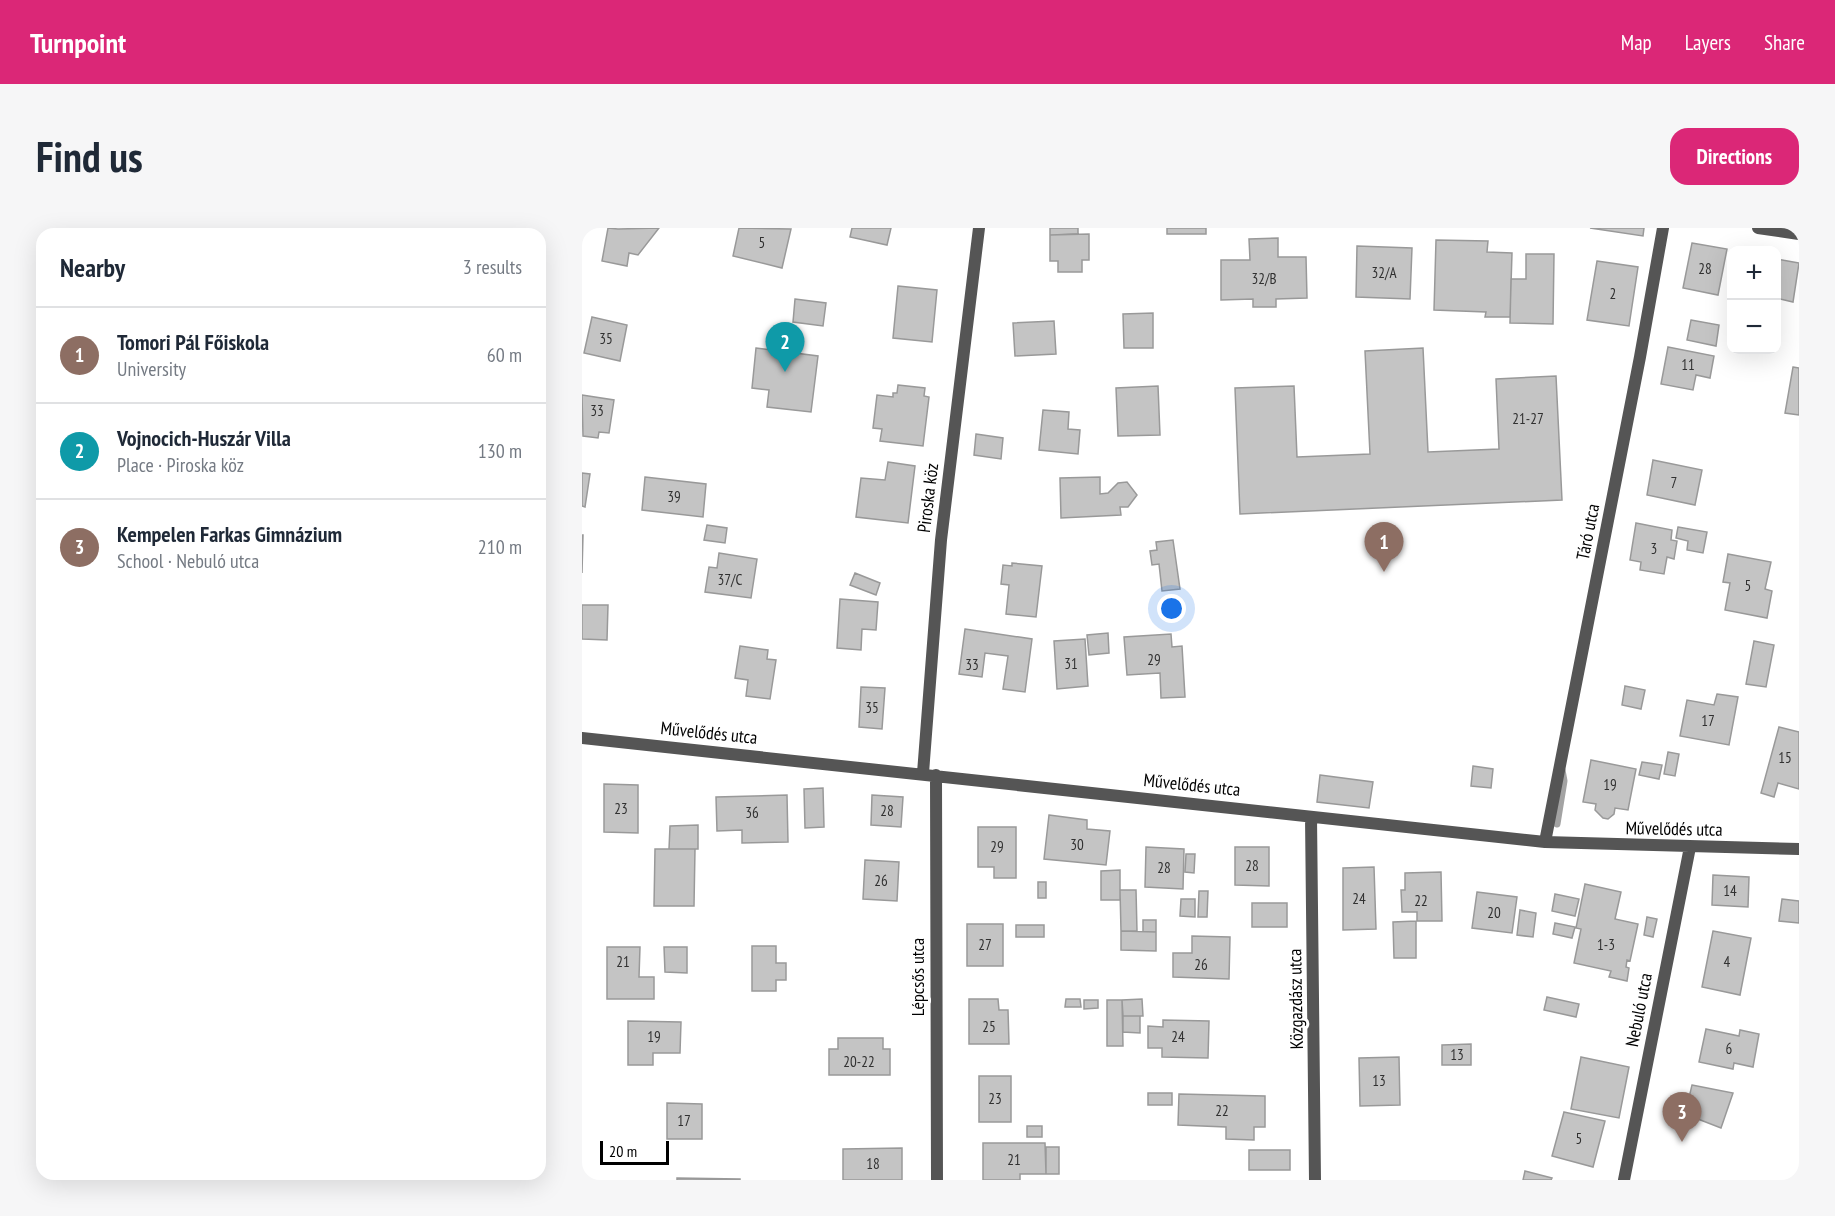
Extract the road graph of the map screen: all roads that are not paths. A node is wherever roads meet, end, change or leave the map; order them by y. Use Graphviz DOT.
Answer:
graph roads {
  1 [pos="979,228"];
  2 [pos="1663,228"];
  3 [pos="1758,228"];
  4 [pos="1799,234"];
  5 [pos="582,738"];
  6 [pos="930,774"];
  7 [pos="1311,817"];
  8 [pos="1545,842"];
  9 [pos="1690,847"];
  10 [pos="1799,849"];
  11 [pos="937,1180"];
  12 [pos="1315,1180"];
  13 [pos="1624,1180"];
  1 -- 6 [label="street, Piroska köz"];
  2 -- 8 [label="street, Táró utca"];
  3 -- 4 [label="street"];
  5 -- 6 [label="street, Művelődés utca"];
  6 -- 7 [label="street, Művelődés utca"];
  6 -- 11 [label="street, Lépcsős utca"];
  7 -- 8 [label="street, Művelődés utca"];
  7 -- 12 [label="street, Közgazdász utca"];
  8 -- 9 [label="street, Művelődés utca"];
  9 -- 10 [label="street, Művelődés utca"];
  9 -- 13 [label="street, Nebuló utca"];
}
